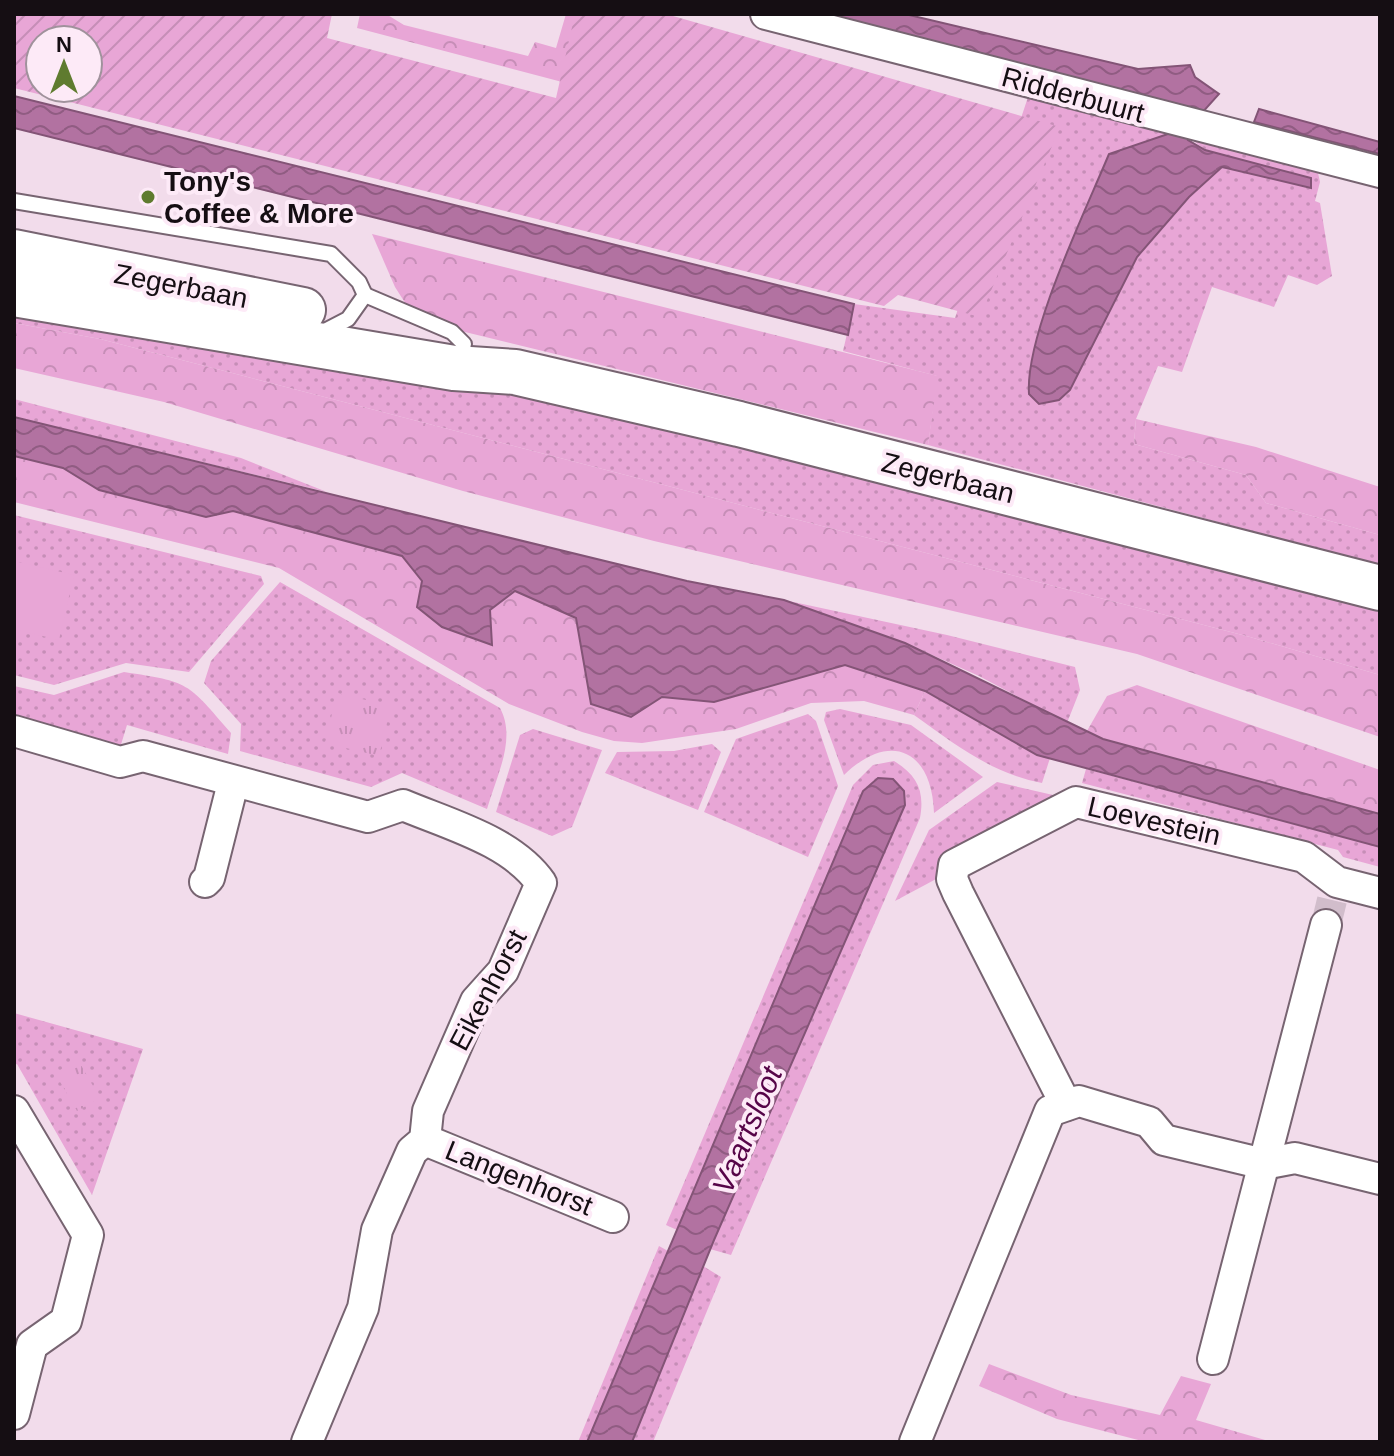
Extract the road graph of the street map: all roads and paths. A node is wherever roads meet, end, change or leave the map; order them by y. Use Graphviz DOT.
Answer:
graph roads {
  1 [pos="766,14"];
  2 [pos="1380,172"];
  3 [pos="14,201"];
  4 [pos="14,252"];
  5 [pos="14,294"];
  6 [pos="356,307"];
  7 [pos="298,338"];
  8 [pos="515,372"];
  9 [pos="1380,588"];
  10 [pos="14,731"];
  11 [pos="233,783"];
  12 [pos="205,882"];
  13 [pos="1380,893"];
  14 [pos="1332,902"];
  15 [pos="1066,1105"];
  16 [pos="14,1111"];
  17 [pos="425,1140"];
  18 [pos="1264,1164"];
  19 [pos="1380,1179"];
  20 [pos="613,1217"];
  21 [pos="1213,1359"];
  22 [pos="14,1414"];
  23 [pos="307,1442"];
  24 [pos="915,1442"];
  1 -- 2 [label="street, Ridderbuurt"];
  3 -- 6 [label="lane, Zegerbaan"];
  4 -- 6 [label="main road, Zegerbaan"];
  5 -- 7 [label="main road, Zegerbaan"];
  6 -- 7 [label="lane, Zegerbaan"];
  6 -- 8 [label="main road, Zegerbaan"];
  7 -- 8 [label="main road, Zegerbaan"];
  8 -- 9 [label="main road, Zegerbaan"];
  10 -- 11 [label="street, Eikenhorst"];
  11 -- 12 [label="street"];
  11 -- 17 [label="street, Eikenhorst"];
  13 -- 14 [label="street, Loevestein"];
  14 -- 15 [label="street, Loevestein"];
  14 -- 18 [label="street"];
  15 -- 18 [label="street"];
  15 -- 24 [label="street"];
  16 -- 22 [label="street"];
  17 -- 20 [label="street, Langenhorst"];
  17 -- 23 [label="street, Eikenhorst"];
  18 -- 19 [label="street"];
  18 -- 21 [label="street"];
}
